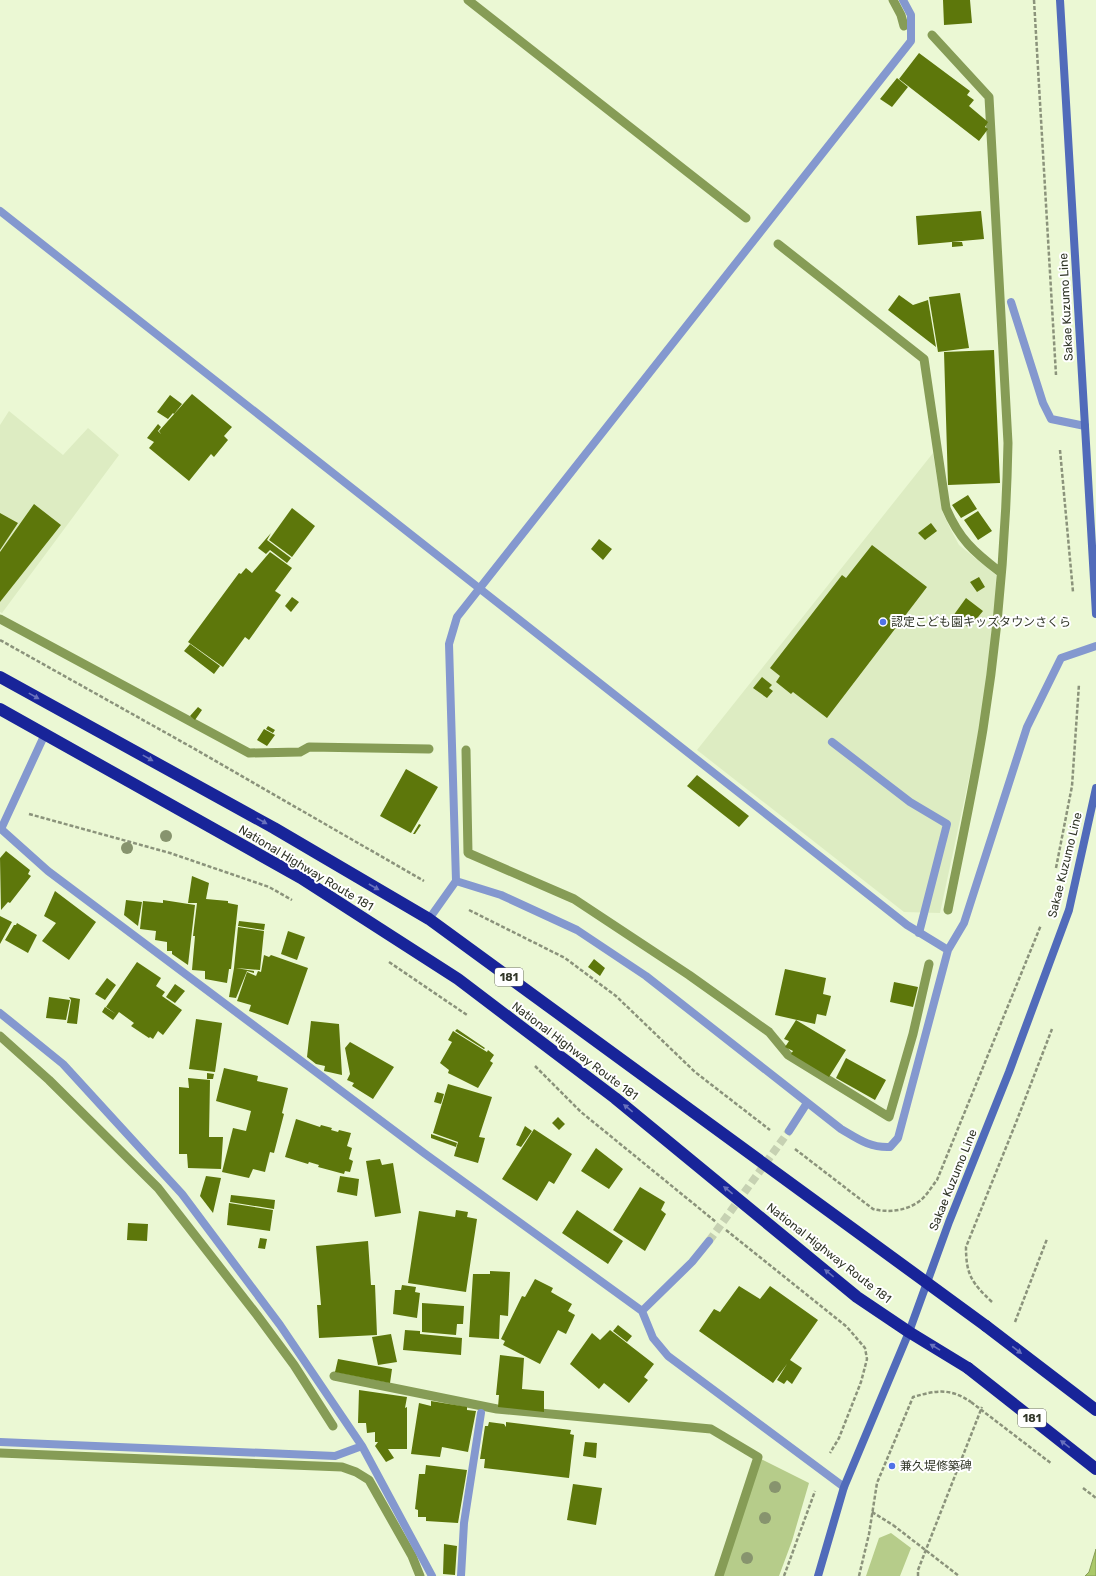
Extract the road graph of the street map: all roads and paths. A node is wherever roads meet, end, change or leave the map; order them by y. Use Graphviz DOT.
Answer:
graph roads {
  1 [pos="903,0"];
  2 [pos="1034,0"];
  3 [pos="1060,0"];
  4 [pos="0,211"];
  5 [pos="1011,302"];
  6 [pos="1056,380"];
  7 [pos="1085,426"];
  8 [pos="1060,450"];
  9 [pos="478,589"];
  10 [pos="1074,597"];
  11 [pos="1096,614"];
  12 [pos="0,640"];
  13 [pos="1096,646"];
  14 [pos="0,677"];
  15 [pos="1079,684"];
  16 [pos="0,709"];
  17 [pos="45,734"];
  18 [pos="832,742"];
  19 [pos="1096,788"];
  20 [pos="11,808"];
  21 [pos="1055,876"];
  22 [pos="424,881"];
  23 [pos="456,881"];
  24 [pos="297,903"];
  25 [pos="469,910"];
  26 [pos="429,919"];
  27 [pos="1043,920"];
  28 [pos="920,933"];
  29 [pos="948,950"];
  30 [pos="387,961"];
  31 [pos="0,1013"];
  32 [pos="469,1016"];
  33 [pos="1052,1029"];
  34 [pos="530,1061"];
  35 [pos="808,1103"];
  36 [pos="771,1130"];
  37 [pos="789,1131"];
  38 [pos="790,1145"];
  39 [pos="709,1241"];
  40 [pos="927,1282"];
  41 [pos="997,1306"];
  42 [pos="642,1311"];
  43 [pos="909,1332"];
  44 [pos="1096,1410"];
  45 [pos="481,1414"];
  46 [pos="0,1442"];
  47 [pos="362,1446"];
  48 [pos="826,1455"];
  49 [pos="1052,1464"];
  50 [pos="1096,1469"];
  51 [pos="1077,1484"];
  52 [pos="844,1487"];
  53 [pos="816,1491"];
  54 [pos="1096,1498"];
  55 [pos="872,1512"];
  56 [pos="432,1576"];
  57 [pos="461,1576"];
  58 [pos="784,1576"];
  59 [pos="818,1576"];
  60 [pos="859,1576"];
  61 [pos="959,1576"];
  1 -- 9 [label="street"];
  2 -- 6 [label="path"];
  3 -- 7 [label="main road, Sakae Kuzumo Line"];
  4 -- 9 [label="street"];
  5 -- 7 [label="street"];
  7 -- 11 [label="main road, Sakae Kuzumo Line"];
  8 -- 10 [label="path"];
  9 -- 23 [label="street"];
  9 -- 28 [label="street"];
  12 -- 22 [label="path"];
  13 -- 29 [label="street"];
  14 -- 26 [label="highway, National Highway Route 181 / 181, one-way"];
  15 -- 21 [label="path"];
  16 -- 17 [label="highway, National Highway Route 181 / 181"];
  17 -- 20 [label="street"];
  43 -- 17 [label="highway, National Highway Route 181 / 181, one-way"];
  18 -- 28 [label="street"];
  19 -- 40 [label="main road, Sakae Kuzumo Line"];
  20 -- 24 [label="path"];
  20 -- 42 [label="street"];
  23 -- 26 [label="street"];
  23 -- 35 [label="street"];
  25 -- 36 [label="path"];
  26 -- 40 [label="highway, National Highway Route 181 / 181"];
  27 -- 38 [label="path"];
  28 -- 29 [label="street"];
  29 -- 35 [label="street"];
  30 -- 32 [label="path"];
  31 -- 47 [label="street"];
  33 -- 41 [label="path"];
  34 -- 48 [label="path"];
  35 -- 37 [label="street"];
  39 -- 42 [label="street"];
  40 -- 43 [label="main road, Sakae Kuzumo Line"];
  40 -- 44 [label="highway, National Highway Route 181 / 181, one-way, bridge"];
  42 -- 52 [label="street"];
  50 -- 43 [label="highway, National Highway Route 181 / 181, one-way, bridge"];
  43 -- 52 [label="main road, Sakae Kuzumo Line"];
  45 -- 57 [label="street"];
  46 -- 47 [label="street"];
  47 -- 56 [label="street"];
  49 -- 55 [label="path, bridge"];
  51 -- 54 [label="path, bridge"];
  52 -- 59 [label="main road, Sakae Kuzumo Line"];
  53 -- 58 [label="path"];
  55 -- 60 [label="path"];
  55 -- 61 [label="path, bridge"];
}
